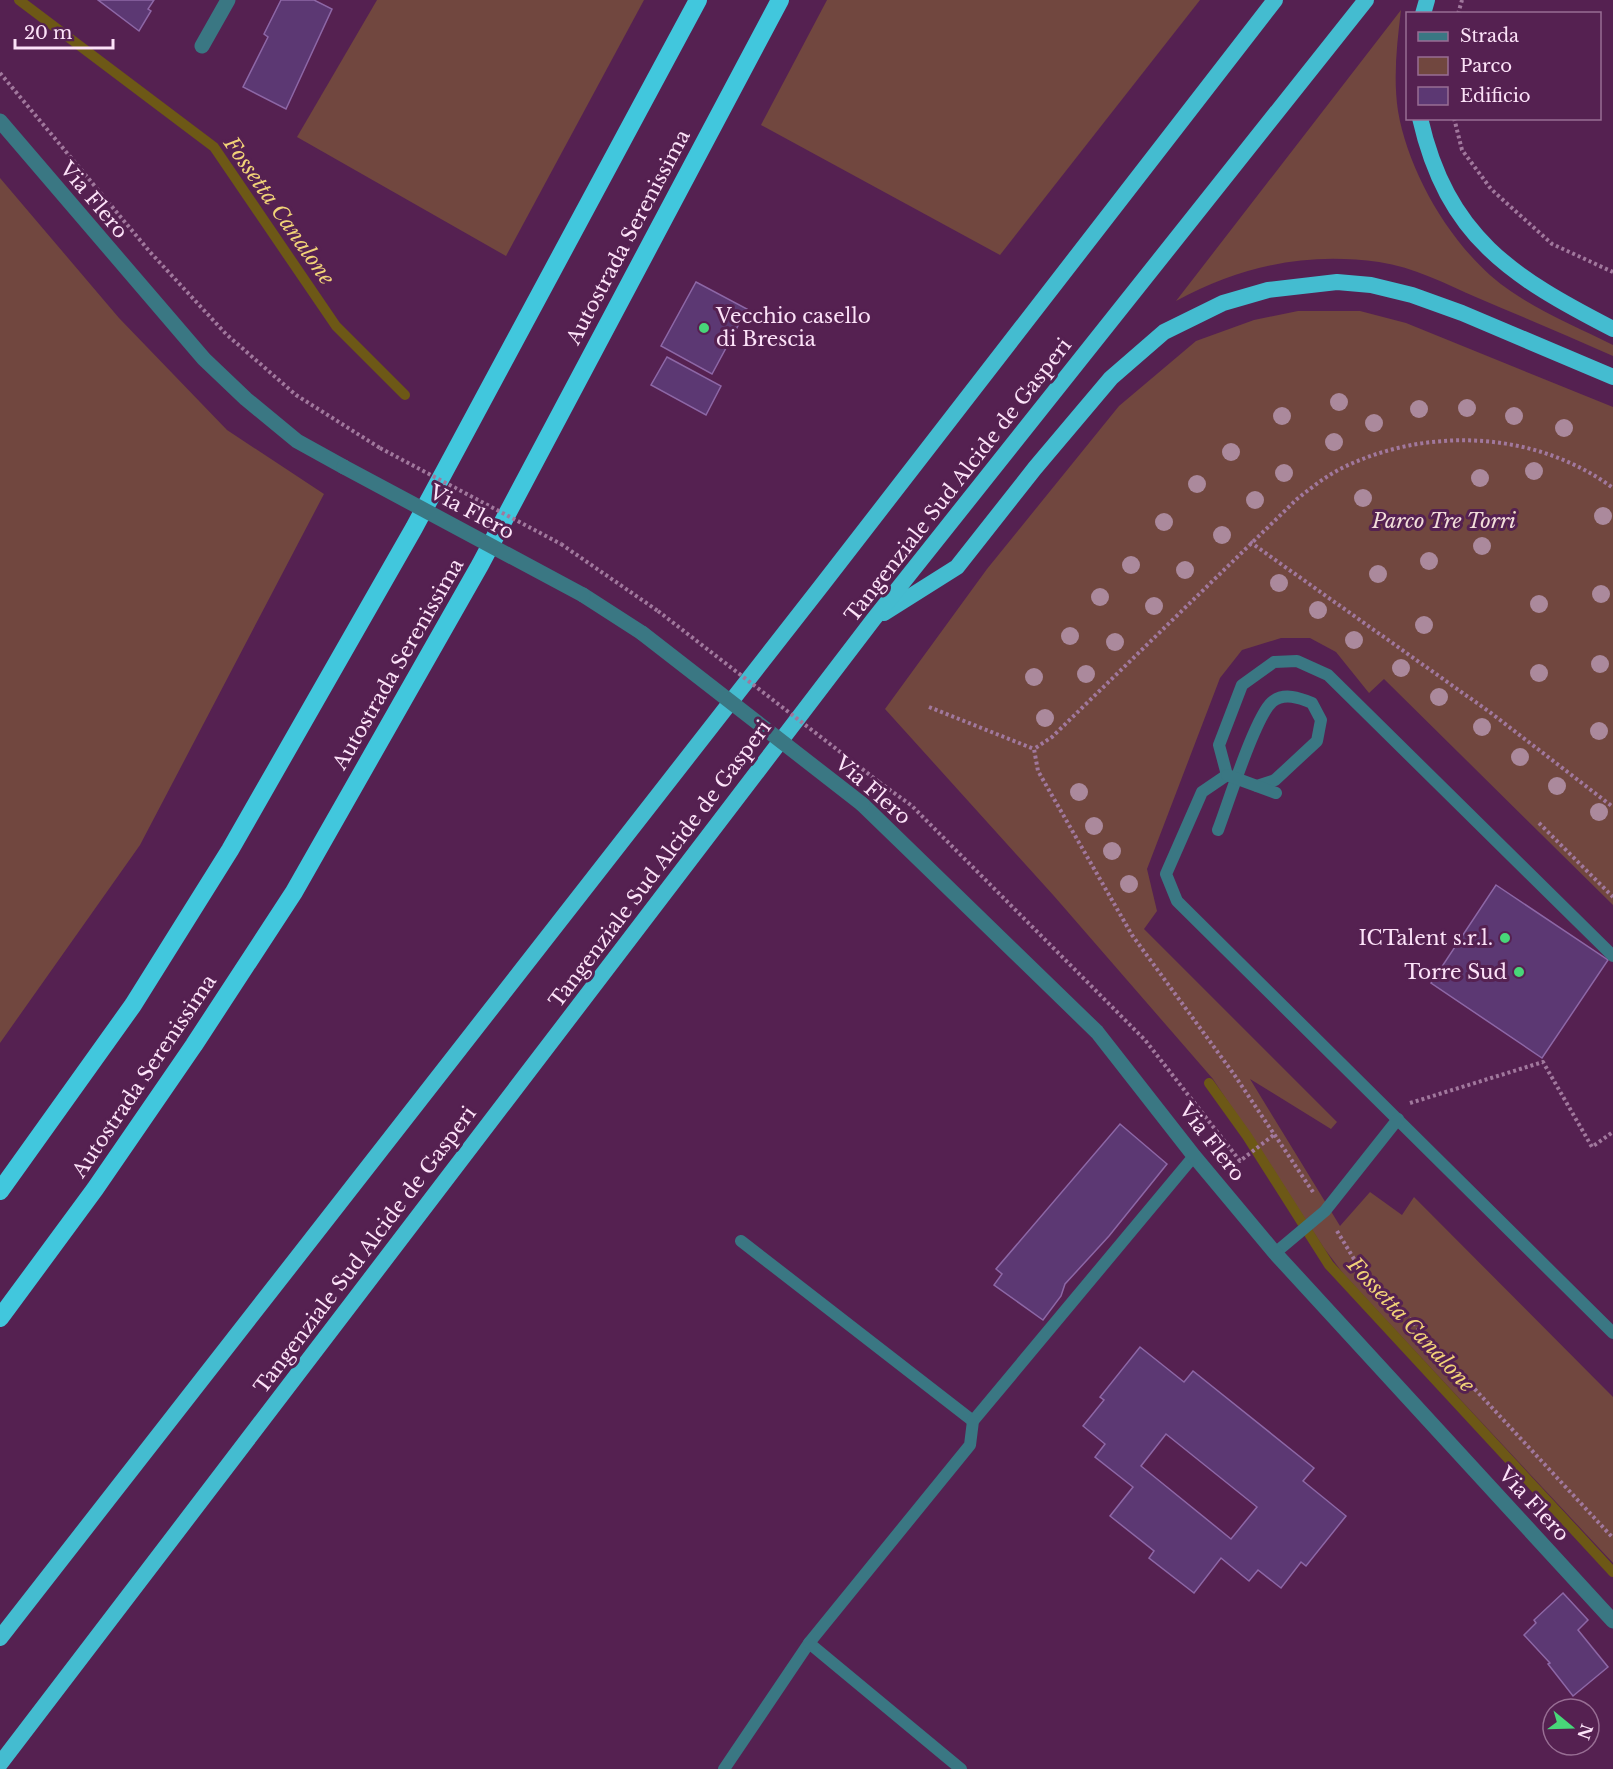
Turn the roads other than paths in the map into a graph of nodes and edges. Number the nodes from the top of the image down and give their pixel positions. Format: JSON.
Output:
{"nodes":[{"id":1,"x":228,"y":0,"type":"edge"},
{"id":2,"x":698,"y":0,"type":"edge"},
{"id":3,"x":780,"y":0,"type":"edge"},
{"id":4,"x":1275,"y":0,"type":"edge"},
{"id":5,"x":1366,"y":0,"type":"edge"},
{"id":6,"x":202,"y":46,"type":"dead end"},
{"id":7,"x":1421,"y":120,"type":"edge"},
{"id":8,"x":0,"y":121,"type":"edge"},
{"id":9,"x":1613,"y":328,"type":"edge"},
{"id":10,"x":1613,"y":377,"type":"edge"},
{"id":11,"x":873,"y":620,"type":"junction"},
{"id":12,"x":1227,"y":775,"type":"junction"},
{"id":13,"x":1257,"y":786,"type":"junction"},
{"id":14,"x":1276,"y":793,"type":"dead end"},
{"id":15,"x":1218,"y":830,"type":"dead end"},
{"id":16,"x":1613,"y":956,"type":"edge"},
{"id":17,"x":1398,"y":1119,"type":"junction"},
{"id":18,"x":1194,"y":1156,"type":"junction"},
{"id":19,"x":0,"y":1191,"type":"edge"},
{"id":20,"x":741,"y":1241,"type":"dead end"},
{"id":21,"x":1275,"y":1252,"type":"junction"},
{"id":22,"x":0,"y":1318,"type":"edge"},
{"id":23,"x":1613,"y":1333,"type":"edge"},
{"id":24,"x":973,"y":1420,"type":"junction"},
{"id":25,"x":1613,"y":1621,"type":"edge"},
{"id":26,"x":0,"y":1638,"type":"edge"},
{"id":27,"x":809,"y":1643,"type":"junction"},
{"id":28,"x":0,"y":1764,"type":"edge"},
{"id":29,"x":724,"y":1769,"type":"edge"},
{"id":30,"x":961,"y":1769,"type":"edge"}],
"edges":[{"from":1,"to":6,"type":"street"},
{"from":2,"to":19,"type":"highway"},
{"from":3,"to":22,"type":"highway","name":"Autostrada Serenissima"},
{"from":4,"to":26,"type":"highway","name":"Tangenziale Sud Alcide de Gasperi"},
{"from":5,"to":11,"type":"highway","name":"Tangenziale Sud Alcide de Gasperi"},
{"from":7,"to":9,"type":"highway"},
{"from":8,"to":18,"type":"street","name":"Via Flero","bridge":true},
{"from":10,"to":11,"type":"highway"},
{"from":11,"to":28,"type":"highway","name":"Tangenziale Sud Alcide de Gasperi"},
{"from":12,"to":13,"type":"lane","bridge":true},
{"from":12,"to":16,"type":"lane"},
{"from":12,"to":17,"type":"lane"},
{"from":13,"to":14,"type":"lane","bridge":true},
{"from":13,"to":15,"type":"lane"},
{"from":17,"to":21,"type":"lane"},
{"from":17,"to":23,"type":"lane"},
{"from":18,"to":21,"type":"street","name":"Via Flero"},
{"from":18,"to":24,"type":"lane"},
{"from":20,"to":24,"type":"lane"},
{"from":21,"to":25,"type":"street","name":"Via Flero"},
{"from":24,"to":27,"type":"lane"},
{"from":27,"to":29,"type":"lane"},
{"from":27,"to":30,"type":"lane"}]}
